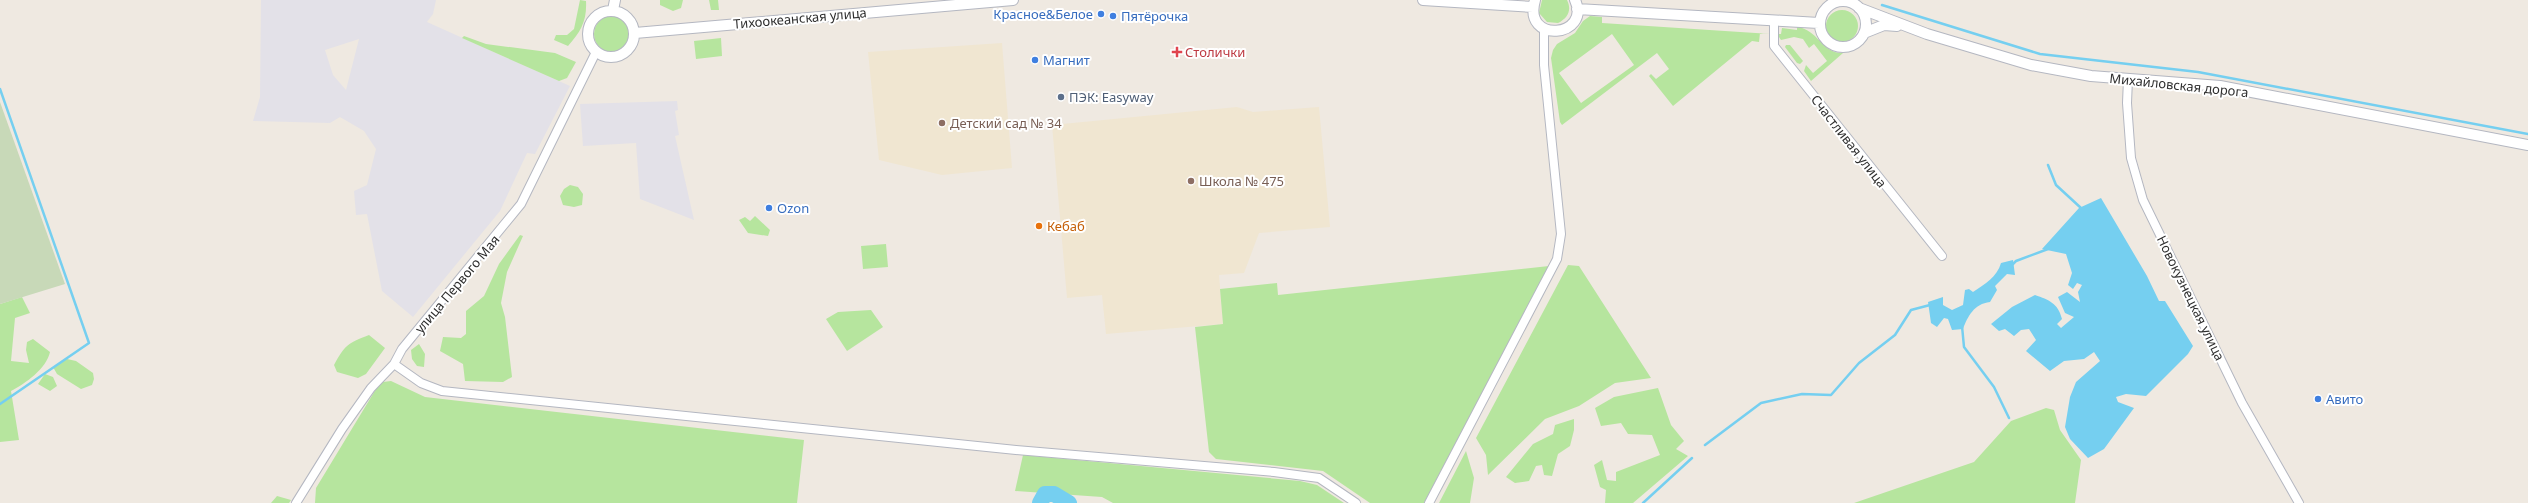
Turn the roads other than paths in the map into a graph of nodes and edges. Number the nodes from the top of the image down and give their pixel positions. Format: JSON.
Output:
{"nodes":[{"id":1,"x":1013,"y":0,"type":"edge"},
{"id":2,"x":1423,"y":0,"type":"edge"},
{"id":3,"x":1849,"y":1,"type":"edge"},
{"id":4,"x":1534,"y":4,"type":"edge"},
{"id":5,"x":1828,"y":4,"type":"edge"},
{"id":6,"x":614,"y":5,"type":"edge"},
{"id":7,"x":1576,"y":5,"type":"edge"},
{"id":8,"x":1859,"y":8,"type":"junction"},
{"id":9,"x":1774,"y":20,"type":"junction"},
{"id":10,"x":1819,"y":23,"type":"junction"},
{"id":11,"x":1903,"y":26,"type":"junction"},
{"id":12,"x":1544,"y":29,"type":"junction"},
{"id":13,"x":635,"y":33,"type":"junction"},
{"id":14,"x":1864,"y":33,"type":"junction"},
{"id":15,"x":596,"y":52,"type":"junction"},
{"id":16,"x":2128,"y":79,"type":"junction"},
{"id":17,"x":2528,"y":145,"type":"edge"},
{"id":18,"x":1942,"y":256,"type":"dead end"},
{"id":19,"x":394,"y":364,"type":"junction"},
{"id":20,"x":296,"y":503,"type":"edge"},
{"id":21,"x":1356,"y":503,"type":"edge"},
{"id":22,"x":1429,"y":503,"type":"edge"},
{"id":23,"x":2299,"y":503,"type":"edge"}],
"edges":[{"from":1,"to":13,"type":"street","name":"Тихоокеанская улица"},
{"from":2,"to":4,"type":"street"},
{"from":3,"to":5,"type":"street"},
{"from":3,"to":8,"type":"street"},
{"from":4,"to":12,"type":"street"},
{"from":5,"to":10,"type":"street"},
{"from":6,"to":13,"type":"street"},
{"from":6,"to":15,"type":"street"},
{"from":7,"to":9,"type":"street"},
{"from":7,"to":12,"type":"street"},
{"from":8,"to":11,"type":"street","name":"Михайловская дорога"},
{"from":8,"to":14,"type":"street"},
{"from":9,"to":10,"type":"street"},
{"from":9,"to":18,"type":"street","name":"Счастливая улица"},
{"from":10,"to":14,"type":"street"},
{"from":11,"to":14,"type":"street","name":"Михайловская дорога"},
{"from":11,"to":16,"type":"street","name":"Михайловская дорога"},
{"from":12,"to":22,"type":"street"},
{"from":13,"to":15,"type":"street"},
{"from":15,"to":19,"type":"street","name":"улица Первого Мая"},
{"from":16,"to":17,"type":"street","name":"Михайловская дорога"},
{"from":16,"to":23,"type":"street","name":"Новокузнецкая улица"},
{"from":19,"to":20,"type":"street","name":"улица Первого Мая"},
{"from":19,"to":21,"type":"street"}]}
